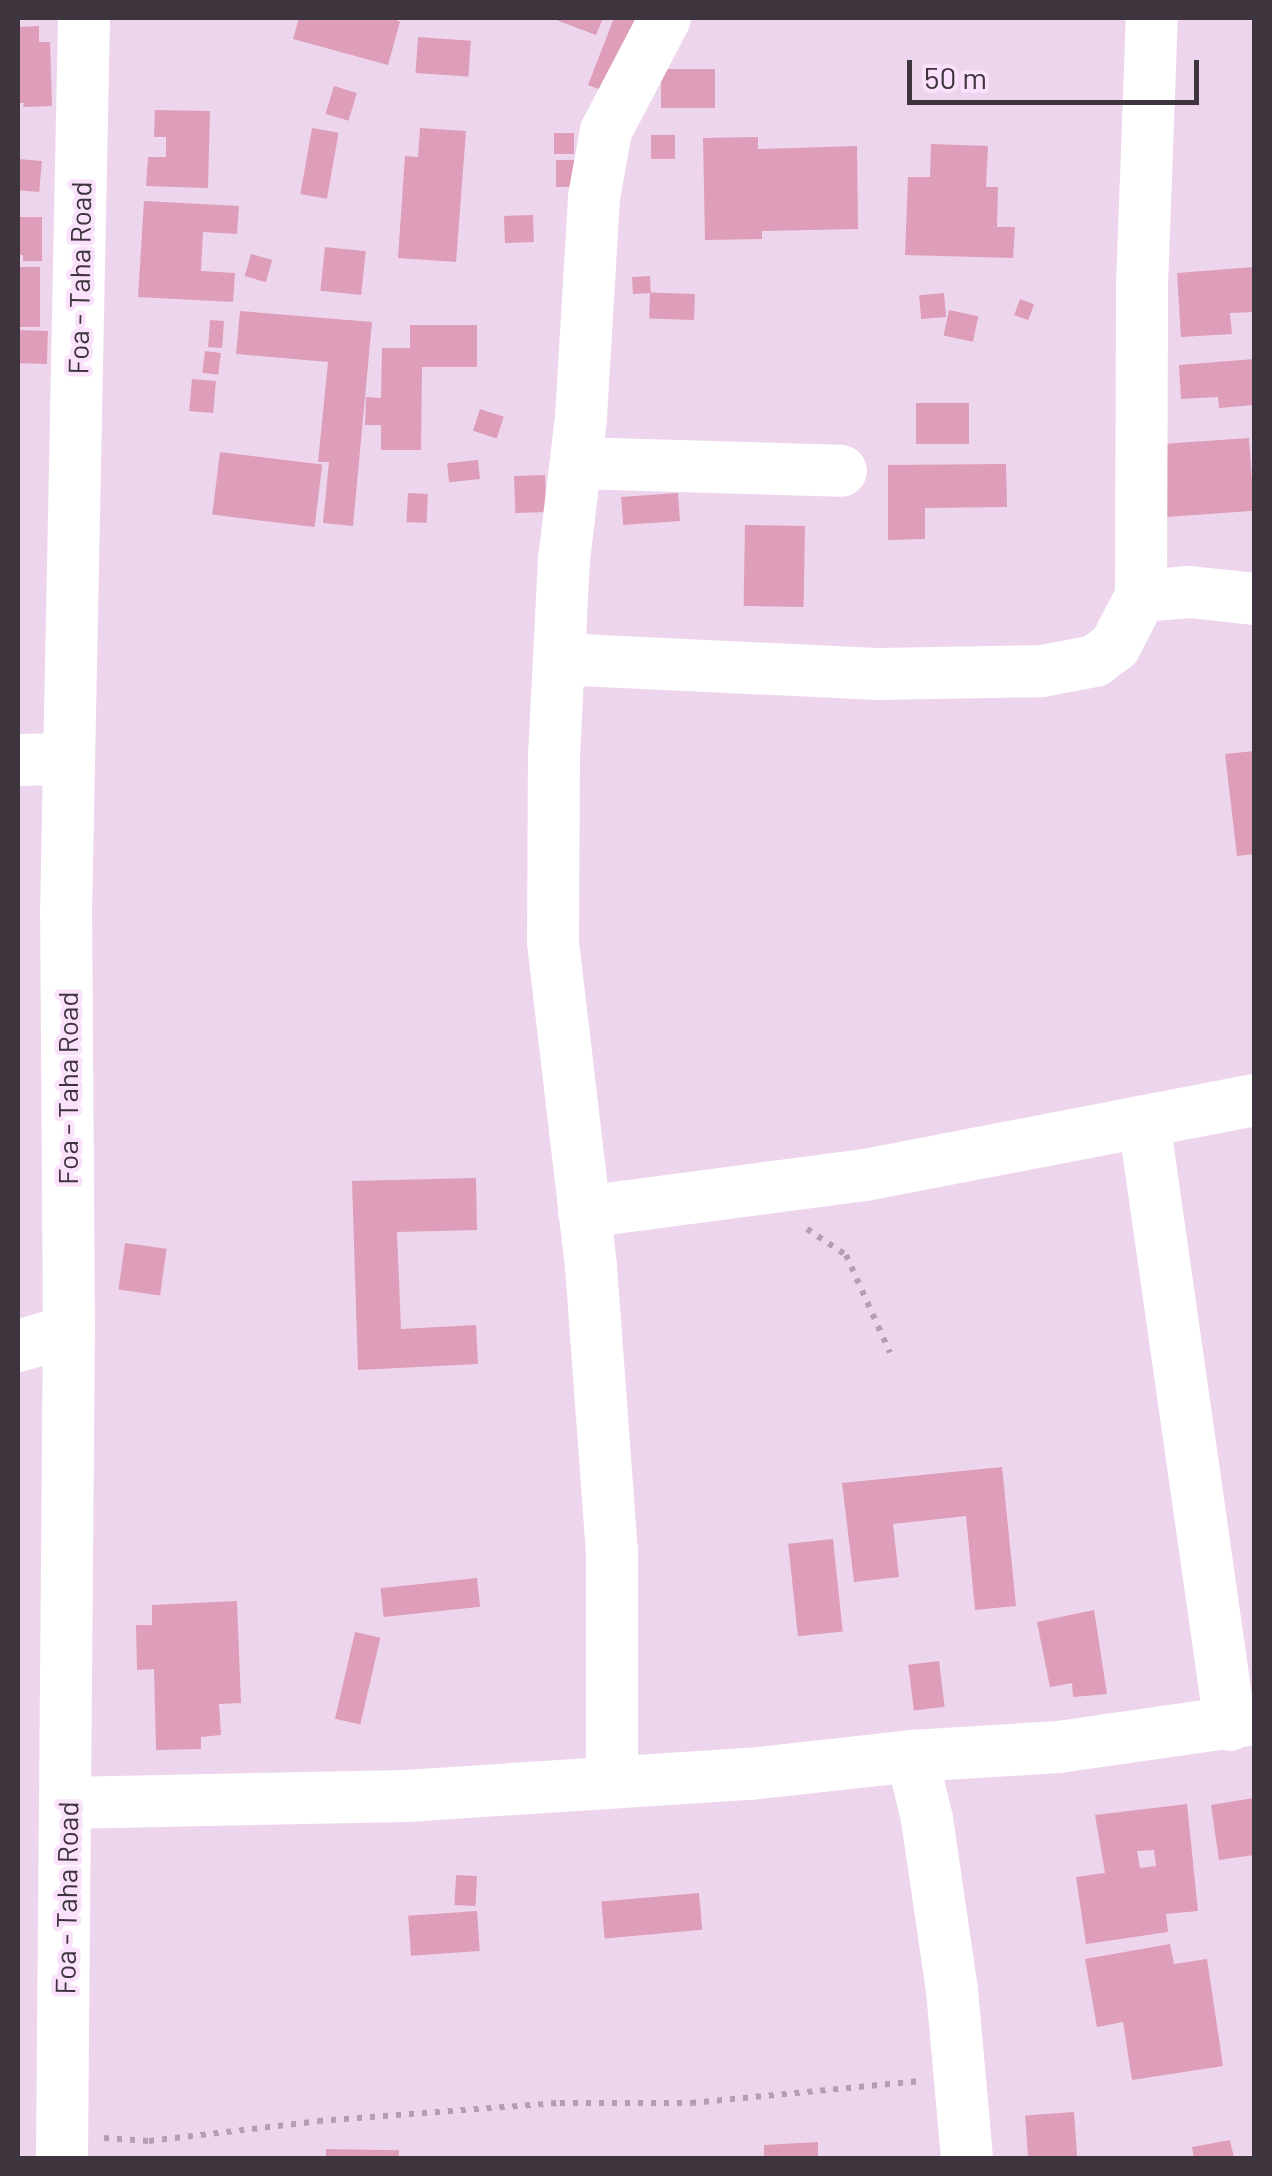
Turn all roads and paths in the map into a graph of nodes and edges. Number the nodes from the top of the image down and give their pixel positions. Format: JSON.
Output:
{"nodes":[{"id":1,"x":84,"y":18,"type":"edge"},
{"id":2,"x":665,"y":18,"type":"edge"},
{"id":3,"x":1152,"y":18,"type":"edge"},
{"id":4,"x":576,"y":463,"type":"junction"},
{"id":5,"x":841,"y":471,"type":"dead end"},
{"id":6,"x":1141,"y":596,"type":"junction"},
{"id":7,"x":1254,"y":599,"type":"edge"},
{"id":8,"x":560,"y":659,"type":"junction"},
{"id":9,"x":69,"y":759,"type":"junction"},
{"id":10,"x":18,"y":760,"type":"edge"},
{"id":11,"x":1254,"y":1100,"type":"edge"},
{"id":12,"x":1144,"y":1122,"type":"junction"},
{"id":13,"x":584,"y":1212,"type":"junction"},
{"id":14,"x":800,"y":1224,"type":"dead end"},
{"id":15,"x":70,"y":1331,"type":"junction"},
{"id":16,"x":18,"y":1346,"type":"edge"},
{"id":17,"x":890,"y":1353,"type":"dead end"},
{"id":18,"x":1242,"y":1722,"type":"edge"},
{"id":19,"x":912,"y":1756,"type":"junction"},
{"id":20,"x":612,"y":1781,"type":"junction"},
{"id":21,"x":68,"y":1803,"type":"junction"},
{"id":22,"x":962,"y":2076,"type":"junction"},
{"id":23,"x":62,"y":2146,"type":"edge"},
{"id":24,"x":967,"y":2158,"type":"edge"}],
"edges":[{"from":1,"to":9,"type":"street","name":"Foa - Taha Road"},
{"from":2,"to":4,"type":"street"},
{"from":3,"to":6,"type":"street"},
{"from":4,"to":5,"type":"street"},
{"from":4,"to":8,"type":"street"},
{"from":6,"to":7,"type":"street"},
{"from":6,"to":8,"type":"street"},
{"from":8,"to":13,"type":"street"},
{"from":9,"to":10,"type":"street"},
{"from":9,"to":15,"type":"street","name":"Foa - Taha Road"},
{"from":11,"to":12,"type":"street"},
{"from":12,"to":13,"type":"street"},
{"from":12,"to":18,"type":"street"},
{"from":13,"to":20,"type":"street"},
{"from":14,"to":17,"type":"path"},
{"from":15,"to":16,"type":"street"},
{"from":15,"to":21,"type":"street","name":"Foa - Taha Road"},
{"from":18,"to":19,"type":"street"},
{"from":19,"to":20,"type":"street"},
{"from":19,"to":22,"type":"street"},
{"from":20,"to":21,"type":"street"},
{"from":21,"to":23,"type":"street","name":"Foa - Taha Road"},
{"from":22,"to":23,"type":"path"},
{"from":22,"to":24,"type":"street"}]}
